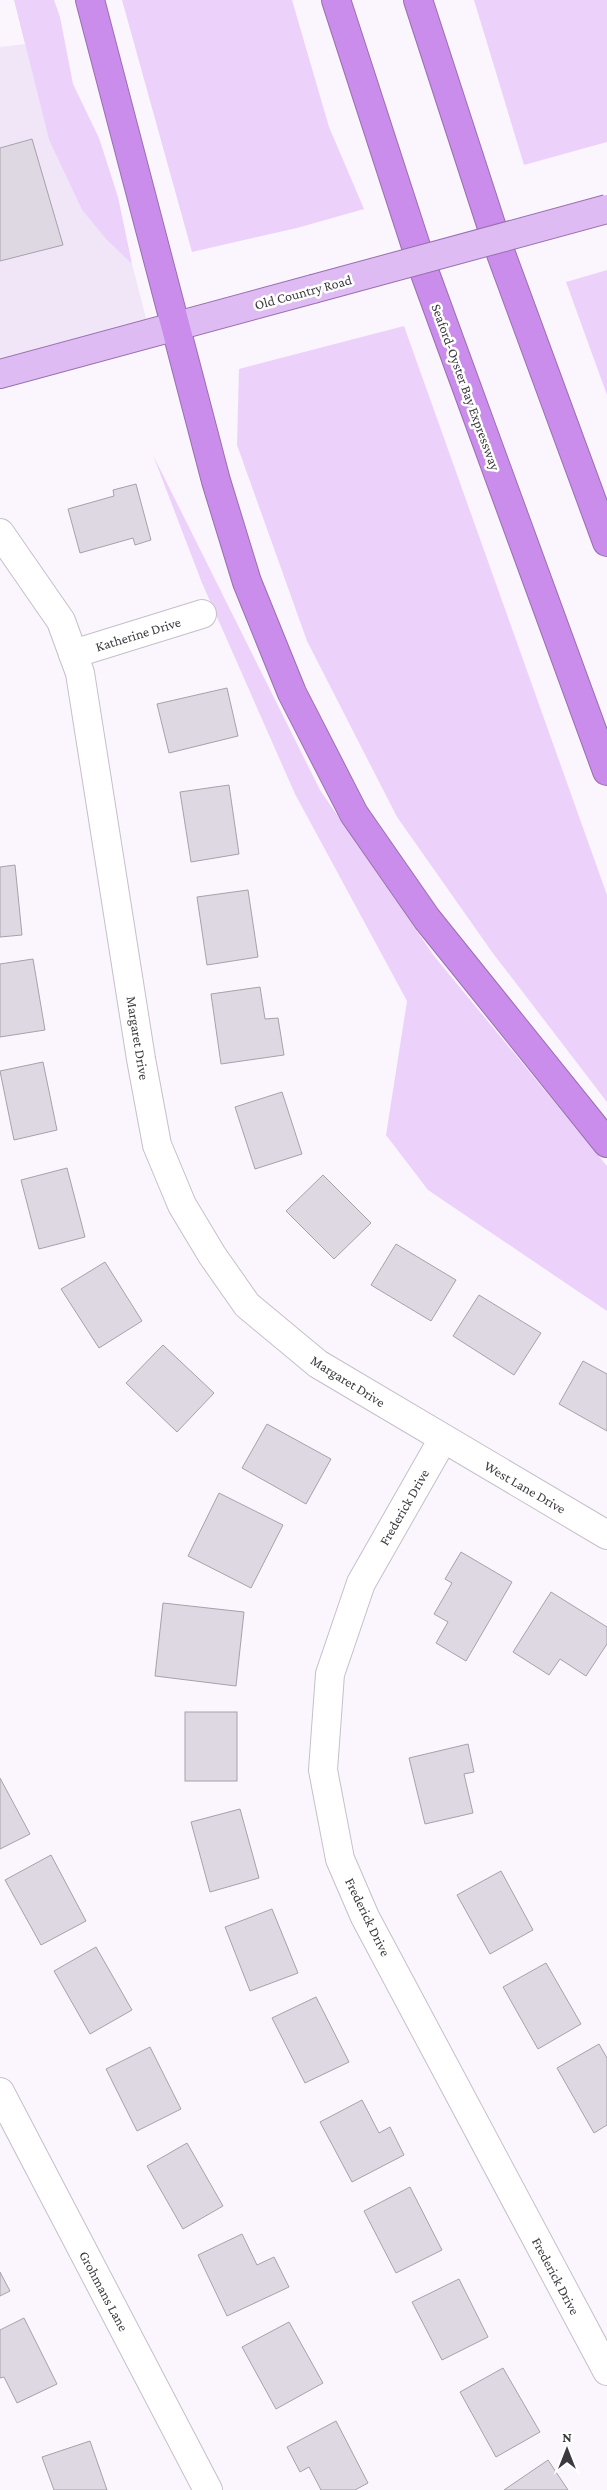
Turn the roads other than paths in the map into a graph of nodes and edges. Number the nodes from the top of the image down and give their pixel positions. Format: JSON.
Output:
{"nodes":[{"id":1,"x":90,"y":0,"type":"edge"},
{"id":2,"x":336,"y":0,"type":"edge"},
{"id":3,"x":418,"y":0,"type":"edge"},
{"id":4,"x":607,"y":209,"type":"edge"},
{"id":5,"x":176,"y":326,"type":"junction"},
{"id":6,"x":0,"y":374,"type":"edge"},
{"id":7,"x":0,"y":532,"type":"edge"},
{"id":8,"x":607,"y":542,"type":"edge"},
{"id":9,"x":202,"y":614,"type":"dead end"},
{"id":10,"x":73,"y":654,"type":"junction"},
{"id":11,"x":607,"y":771,"type":"edge"},
{"id":12,"x":607,"y":1143,"type":"edge"},
{"id":13,"x":443,"y":1439,"type":"junction"},
{"id":14,"x":607,"y":1535,"type":"edge"},
{"id":15,"x":0,"y":2092,"type":"edge"},
{"id":16,"x":607,"y":2371,"type":"edge"},
{"id":17,"x":208,"y":2490,"type":"edge"}],
"edges":[{"from":1,"to":5,"type":"highway"},
{"from":2,"to":11,"type":"highway","name":"Seaford-Oyster Bay Expressway"},
{"from":3,"to":8,"type":"highway"},
{"from":4,"to":5,"type":"main road","name":"Old Country Road","bridge":true},
{"from":5,"to":6,"type":"main road","name":"Old Country Road"},
{"from":5,"to":12,"type":"highway"},
{"from":7,"to":10,"type":"street","name":"Margaret Drive"},
{"from":9,"to":10,"type":"street","name":"Katherine Drive"},
{"from":10,"to":13,"type":"street","name":"Margaret Drive"},
{"from":13,"to":14,"type":"street","name":"West Lane Drive"},
{"from":13,"to":16,"type":"street","name":"Frederick Drive"},
{"from":15,"to":17,"type":"street","name":"Grohmans Lane"}]}
